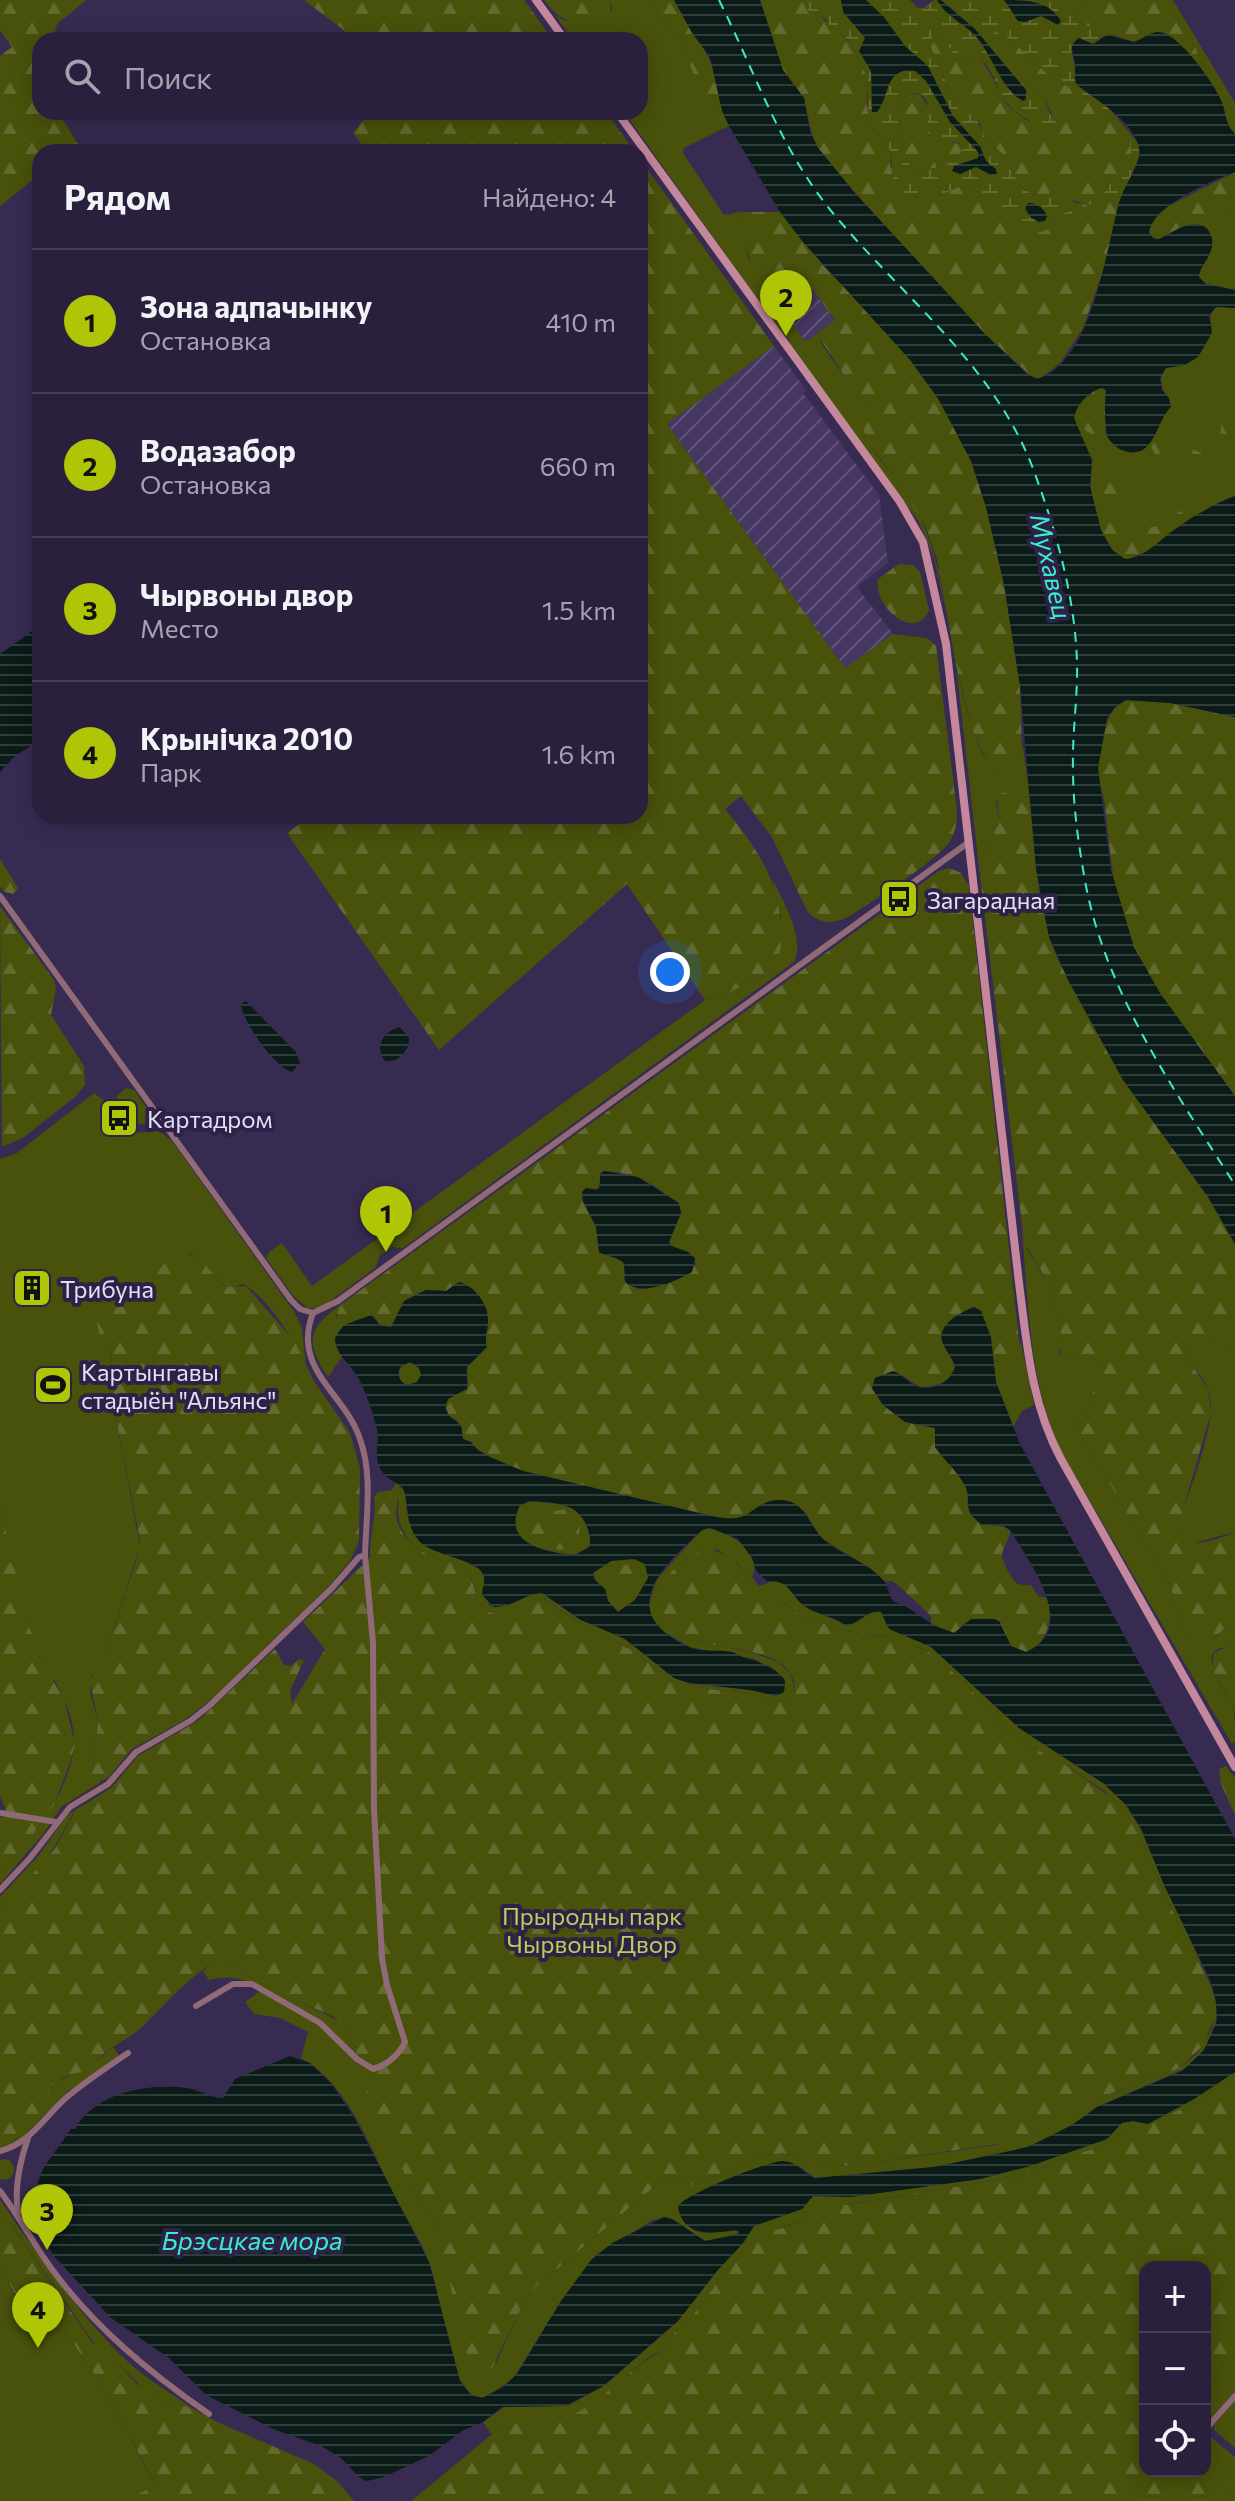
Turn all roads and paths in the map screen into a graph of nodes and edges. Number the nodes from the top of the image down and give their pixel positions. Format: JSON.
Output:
{"nodes":[{"id":1,"x":536,"y":0,"type":"edge"},
{"id":2,"x":559,"y":32,"type":"edge"},
{"id":3,"x":623,"y":120,"type":"edge"},
{"id":4,"x":640,"y":144,"type":"edge"},
{"id":5,"x":648,"y":155,"type":"edge"},
{"id":6,"x":969,"y":842,"type":"junction"},
{"id":7,"x":0,"y":896,"type":"edge"},
{"id":8,"x":313,"y":1313,"type":"junction"},
{"id":9,"x":365,"y":1555,"type":"junction"},
{"id":10,"x":1235,"y":1767,"type":"edge"},
{"id":11,"x":1,"y":1813,"type":"edge"},
{"id":12,"x":56,"y":1822,"type":"junction"},
{"id":13,"x":0,"y":1890,"type":"edge"},
{"id":14,"x":196,"y":2006,"type":"dead end"},
{"id":15,"x":128,"y":2053,"type":"dead end"},
{"id":16,"x":28,"y":2138,"type":"junction"},
{"id":17,"x":0,"y":2151,"type":"edge"},
{"id":18,"x":0,"y":2191,"type":"edge"},
{"id":19,"x":21,"y":2220,"type":"junction"},
{"id":20,"x":1235,"y":2396,"type":"edge"},
{"id":21,"x":209,"y":2414,"type":"dead end"},
{"id":22,"x":1211,"y":2423,"type":"edge"}],
"edges":[{"from":1,"to":2,"type":"street"},
{"from":3,"to":4,"type":"street"},
{"from":5,"to":6,"type":"street"},
{"from":6,"to":8,"type":"street"},
{"from":6,"to":10,"type":"street"},
{"from":7,"to":8,"type":"street"},
{"from":8,"to":9,"type":"street"},
{"from":9,"to":12,"type":"street"},
{"from":9,"to":14,"type":"street"},
{"from":11,"to":12,"type":"street"},
{"from":12,"to":13,"type":"street"},
{"from":15,"to":16,"type":"street"},
{"from":16,"to":17,"type":"street"},
{"from":16,"to":19,"type":"street"},
{"from":18,"to":19,"type":"street"},
{"from":19,"to":21,"type":"street"},
{"from":20,"to":22,"type":"street"}]}
